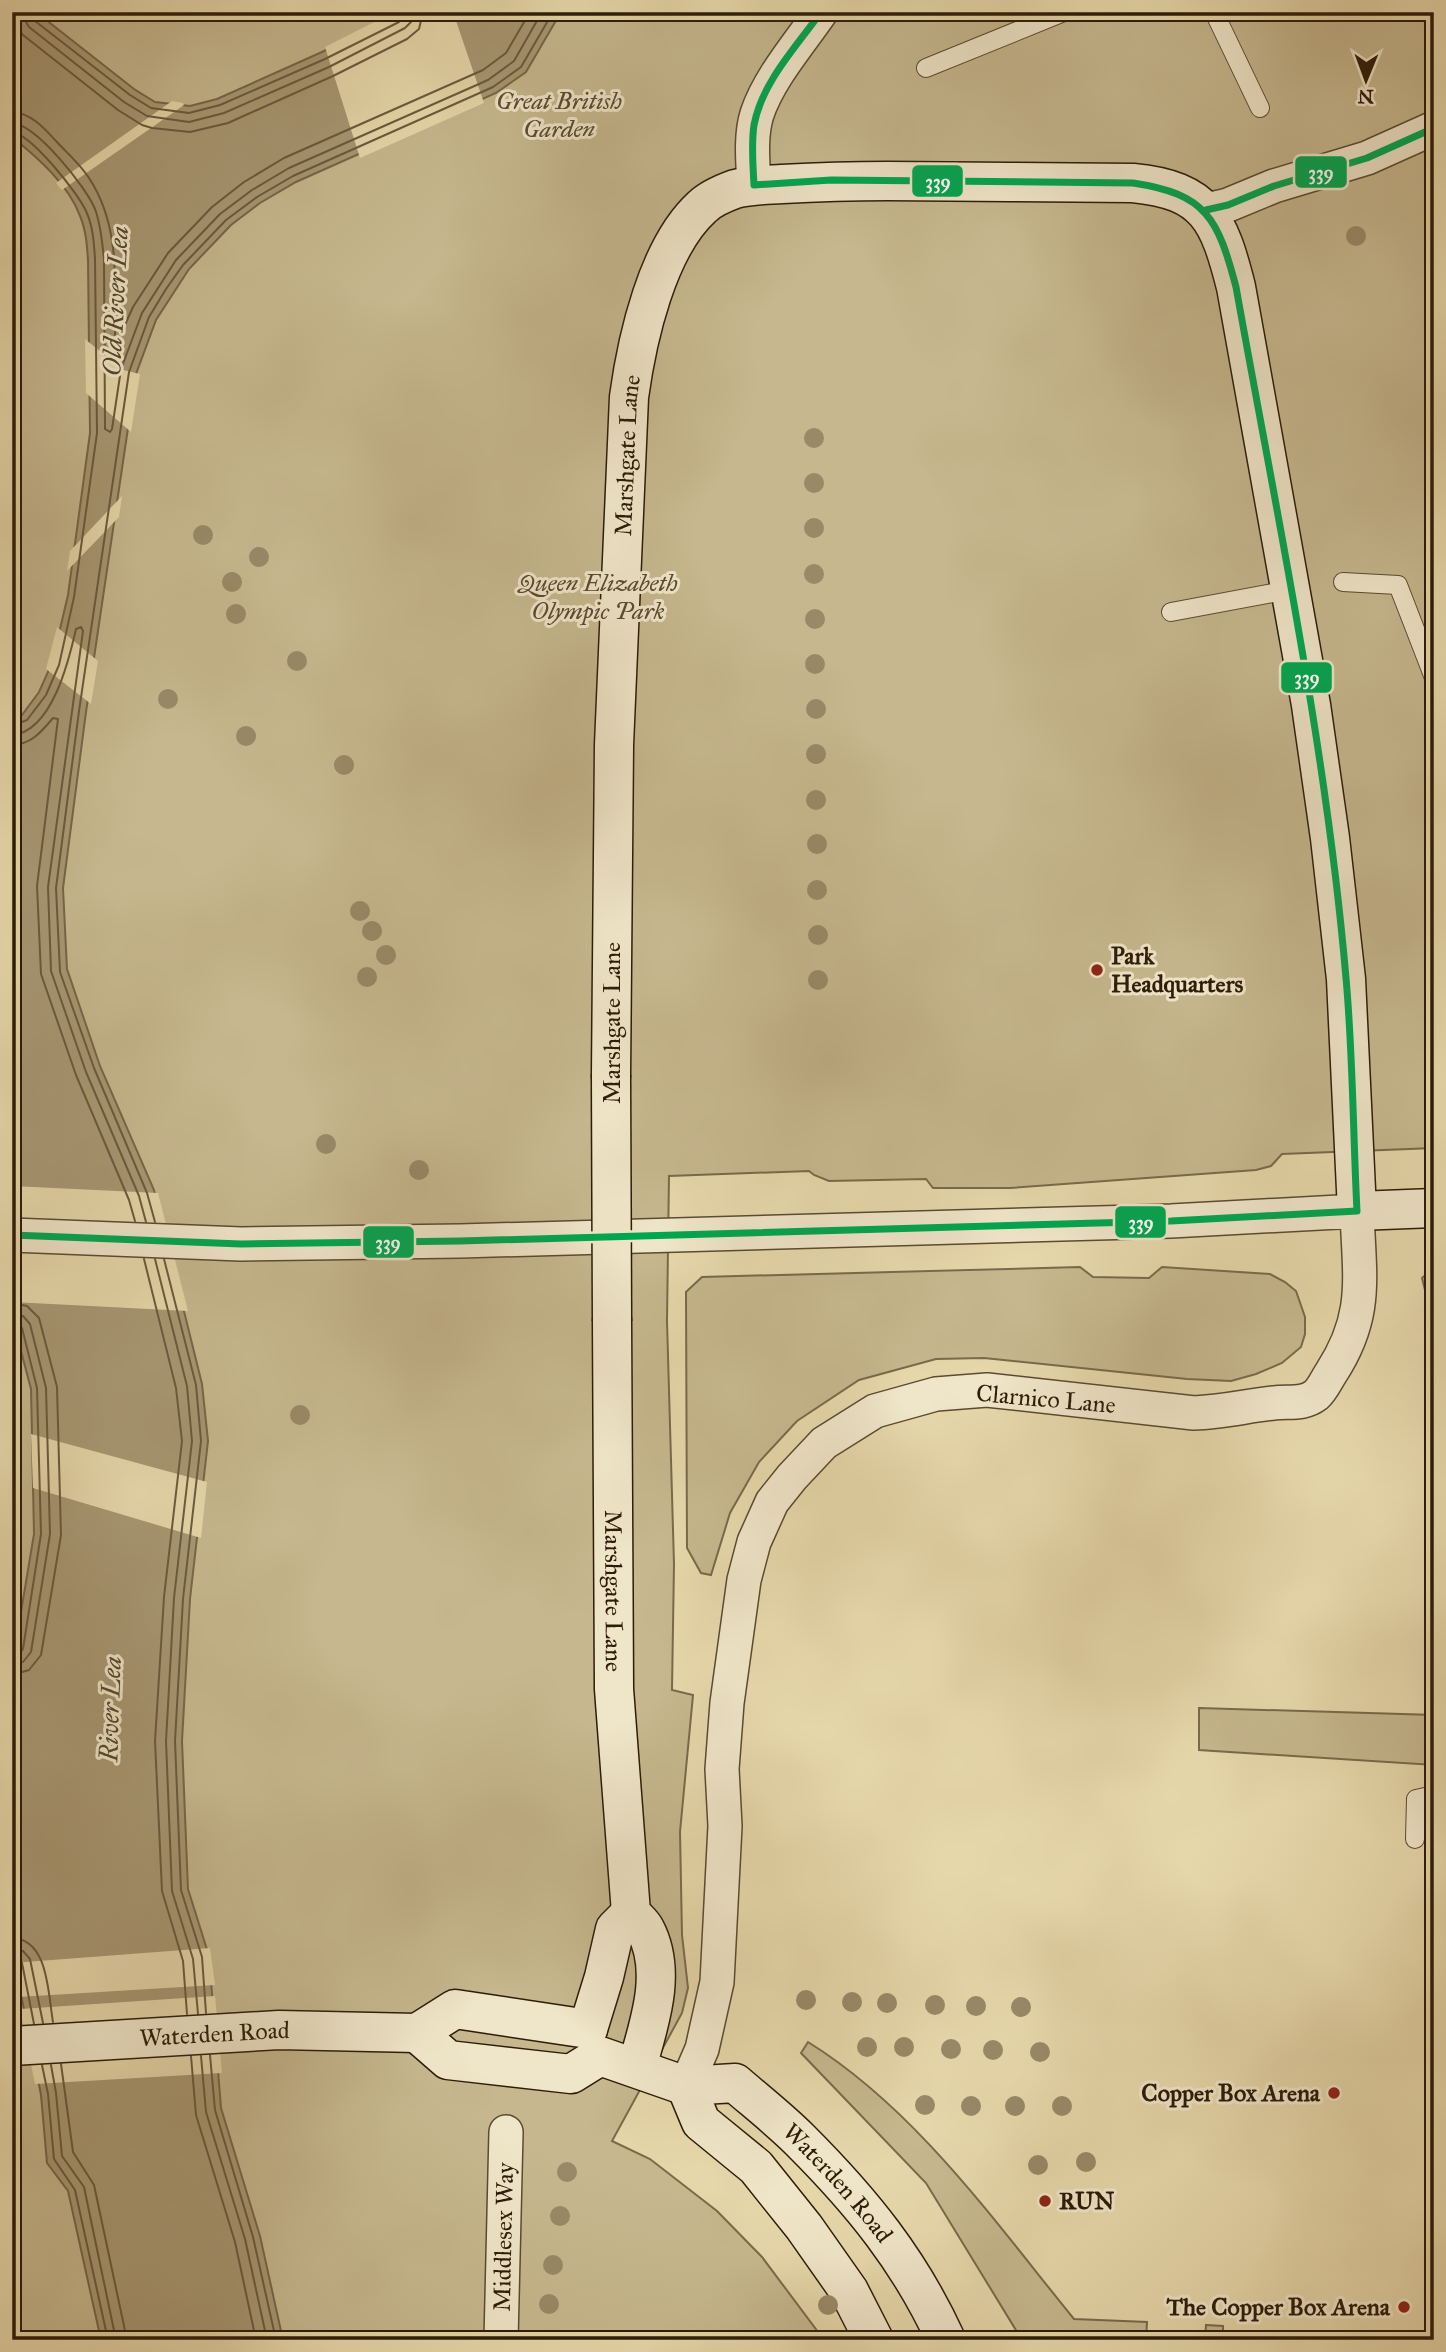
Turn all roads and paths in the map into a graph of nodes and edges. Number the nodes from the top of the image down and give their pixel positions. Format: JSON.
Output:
{"nodes":[{"id":1,"x":821,"y":12,"type":"edge"},
{"id":2,"x":1063,"y":12,"type":"edge"},
{"id":3,"x":1214,"y":12,"type":"edge"},
{"id":4,"x":926,"y":68,"type":"dead end"},
{"id":5,"x":1260,"y":108,"type":"dead end"},
{"id":6,"x":1434,"y":128,"type":"edge"},
{"id":7,"x":754,"y":185,"type":"junction"},
{"id":8,"x":1206,"y":210,"type":"junction"},
{"id":9,"x":1343,"y":582,"type":"dead end"},
{"id":10,"x":1289,"y":590,"type":"junction"},
{"id":11,"x":1171,"y":612,"type":"dead end"},
{"id":12,"x":1434,"y":678,"type":"edge"},
{"id":13,"x":1434,"y":1208,"type":"edge"},
{"id":14,"x":1357,"y":1212,"type":"junction"},
{"id":15,"x":12,"y":1235,"type":"edge"},
{"id":16,"x":1434,"y":1795,"type":"edge"},
{"id":17,"x":1415,"y":1839,"type":"dead end"},
{"id":18,"x":631,"y":1913,"type":"junction"},
{"id":19,"x":417,"y":2033,"type":"junction"},
{"id":20,"x":594,"y":2042,"type":"junction"},
{"id":21,"x":12,"y":2046,"type":"edge"},
{"id":22,"x":637,"y":2067,"type":"junction"},
{"id":23,"x":686,"y":2086,"type":"junction"},
{"id":24,"x":506,"y":2132,"type":"dead end"},
{"id":25,"x":501,"y":2340,"type":"edge"},
{"id":26,"x":874,"y":2340,"type":"edge"},
{"id":27,"x":946,"y":2340,"type":"edge"}],
"edges":[{"from":1,"to":7,"type":"street"},
{"from":2,"to":4,"type":"lane"},
{"from":3,"to":5,"type":"lane"},
{"from":6,"to":8,"type":"street"},
{"from":7,"to":8,"type":"street","name":"Marshgate Lane"},
{"from":7,"to":18,"type":"street","name":"Marshgate Lane","bridge":true},
{"from":8,"to":10,"type":"street"},
{"from":9,"to":12,"type":"lane"},
{"from":10,"to":11,"type":"lane"},
{"from":10,"to":14,"type":"street"},
{"from":13,"to":14,"type":"street"},
{"from":14,"to":15,"type":"street"},
{"from":14,"to":23,"type":"street","name":"Clarnico Lane"},
{"from":16,"to":17,"type":"lane"},
{"from":18,"to":20,"type":"street"},
{"from":18,"to":22,"type":"street","name":"Marshgate Lane"},
{"from":19,"to":20,"type":"street","name":"Waterden Road"},
{"from":19,"to":20,"type":"street"},
{"from":19,"to":21,"type":"street","name":"Waterden Road"},
{"from":20,"to":22,"type":"street","name":"Waterden Road"},
{"from":22,"to":23,"type":"street","name":"Waterden Road"},
{"from":23,"to":26,"type":"street","name":"Waterden Road"},
{"from":23,"to":27,"type":"street","name":"Waterden Road"},
{"from":24,"to":25,"type":"street","name":"Middlesex Way"}]}
